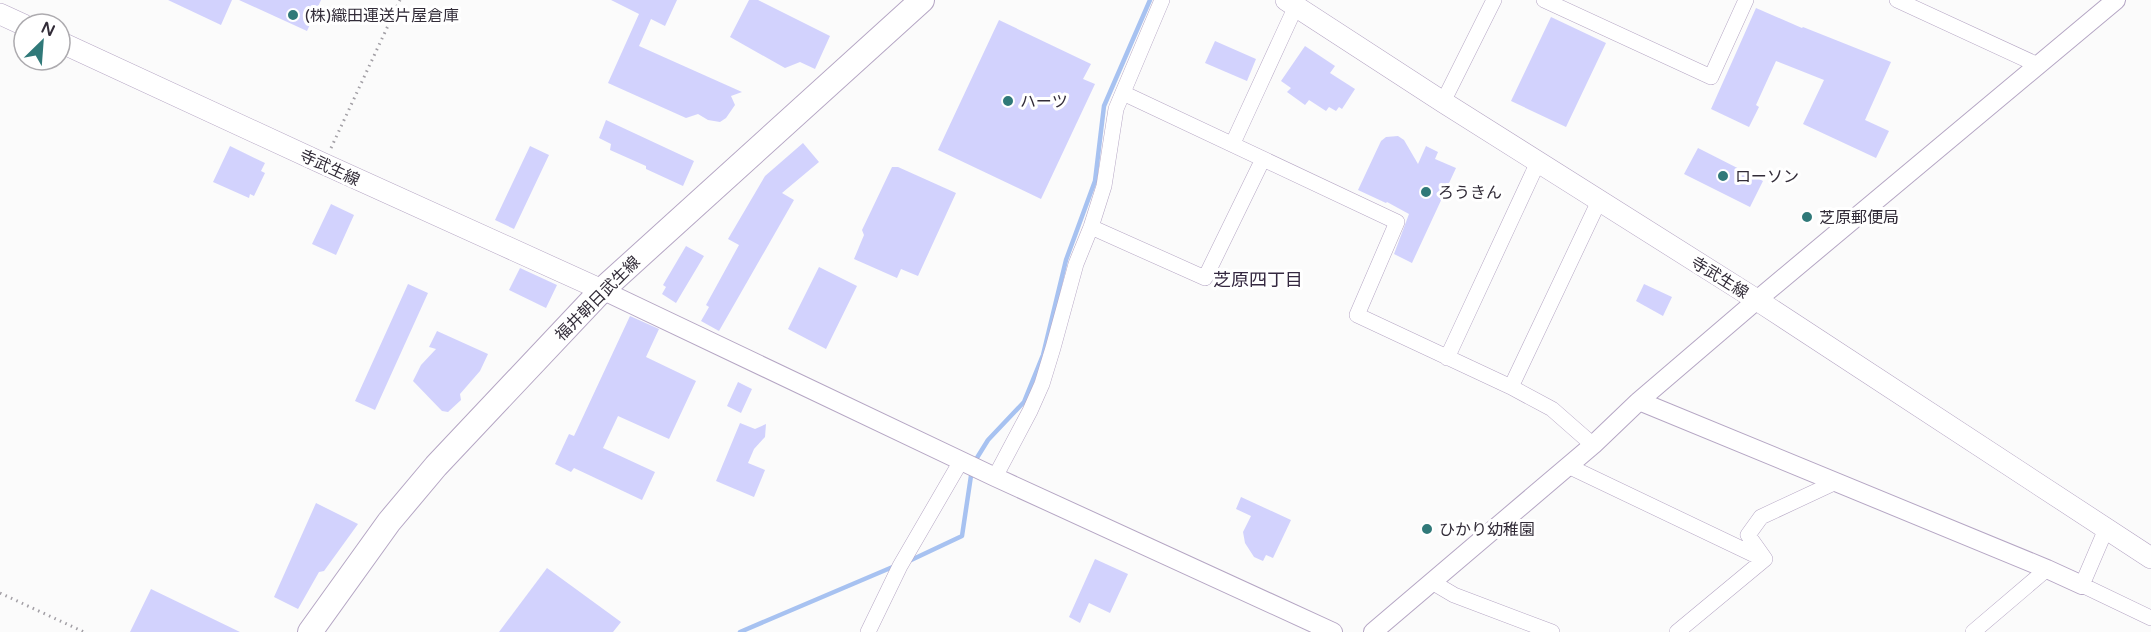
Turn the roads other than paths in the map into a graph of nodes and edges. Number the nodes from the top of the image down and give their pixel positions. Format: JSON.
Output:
{"nodes":[{"id":1,"x":922,"y":0,"type":"edge"},
{"id":2,"x":1162,"y":0,"type":"edge"},
{"id":3,"x":1494,"y":0,"type":"edge"},
{"id":4,"x":1544,"y":0,"type":"edge"},
{"id":5,"x":1746,"y":0,"type":"edge"},
{"id":6,"x":1898,"y":0,"type":"edge"},
{"id":7,"x":2116,"y":0,"type":"edge"},
{"id":8,"x":1291,"y":3,"type":"edge"},
{"id":9,"x":72,"y":48,"type":"edge"},
{"id":10,"x":2038,"y":65,"type":"junction"},
{"id":11,"x":1123,"y":93,"type":"junction"},
{"id":12,"x":1443,"y":102,"type":"junction"},
{"id":13,"x":1233,"y":143,"type":"junction"},
{"id":14,"x":1263,"y":159,"type":"junction"},
{"id":15,"x":1538,"y":162,"type":"junction"},
{"id":16,"x":1599,"y":201,"type":"junction"},
{"id":17,"x":1091,"y":227,"type":"junction"},
{"id":18,"x":602,"y":290,"type":"junction"},
{"id":19,"x":1757,"y":300,"type":"junction"},
{"id":20,"x":1447,"y":358,"type":"junction"},
{"id":21,"x":1511,"y":387,"type":"junction"},
{"id":22,"x":1639,"y":401,"type":"junction"},
{"id":23,"x":1593,"y":445,"type":"junction"},
{"id":24,"x":961,"y":461,"type":"junction"},
{"id":25,"x":1568,"y":466,"type":"junction"},
{"id":26,"x":994,"y":477,"type":"junction"},
{"id":27,"x":1836,"y":482,"type":"junction"},
{"id":28,"x":2106,"y":529,"type":"junction"},
{"id":29,"x":2151,"y":558,"type":"edge"},
{"id":30,"x":1765,"y":559,"type":"junction"},
{"id":31,"x":2048,"y":569,"type":"junction"},
{"id":32,"x":1432,"y":582,"type":"junction"},
{"id":33,"x":2082,"y":585,"type":"junction"},
{"id":34,"x":2151,"y":618,"type":"edge"},
{"id":35,"x":310,"y":632,"type":"edge"},
{"id":36,"x":868,"y":632,"type":"edge"},
{"id":37,"x":1334,"y":632,"type":"edge"},
{"id":38,"x":1373,"y":632,"type":"edge"},
{"id":39,"x":1552,"y":632,"type":"edge"},
{"id":40,"x":1677,"y":632,"type":"edge"},
{"id":41,"x":1973,"y":632,"type":"edge"}],
"edges":[{"from":1,"to":18,"type":"main road","name":"福井朝日武生線"},
{"from":2,"to":11,"type":"street"},
{"from":3,"to":12,"type":"street"},
{"from":4,"to":5,"type":"street"},
{"from":6,"to":10,"type":"street"},
{"from":7,"to":10,"type":"street"},
{"from":8,"to":12,"type":"main road","name":"寺武生線"},
{"from":8,"to":13,"type":"street"},
{"from":9,"to":18,"type":"main road","name":"寺武生線"},
{"from":10,"to":19,"type":"street"},
{"from":11,"to":13,"type":"street"},
{"from":11,"to":17,"type":"street"},
{"from":12,"to":15,"type":"main road","name":"寺武生線"},
{"from":13,"to":14,"type":"street"},
{"from":14,"to":17,"type":"street"},
{"from":14,"to":20,"type":"street"},
{"from":15,"to":16,"type":"main road","name":"寺武生線"},
{"from":15,"to":20,"type":"street"},
{"from":16,"to":19,"type":"main road","name":"寺武生線"},
{"from":16,"to":21,"type":"street"},
{"from":17,"to":26,"type":"street"},
{"from":18,"to":24,"type":"street"},
{"from":18,"to":35,"type":"main road","name":"福井朝日武生線"},
{"from":19,"to":22,"type":"street"},
{"from":19,"to":28,"type":"main road","name":"寺武生線"},
{"from":20,"to":21,"type":"street"},
{"from":21,"to":23,"type":"street"},
{"from":22,"to":23,"type":"street"},
{"from":22,"to":27,"type":"street"},
{"from":23,"to":25,"type":"street"},
{"from":24,"to":26,"type":"street"},
{"from":24,"to":36,"type":"street"},
{"from":25,"to":30,"type":"street"},
{"from":25,"to":32,"type":"street"},
{"from":26,"to":37,"type":"street"},
{"from":27,"to":30,"type":"street"},
{"from":27,"to":31,"type":"street"},
{"from":28,"to":29,"type":"main road","name":"寺武生線"},
{"from":28,"to":33,"type":"street"},
{"from":30,"to":40,"type":"street"},
{"from":31,"to":33,"type":"street"},
{"from":31,"to":41,"type":"street"},
{"from":32,"to":38,"type":"street"},
{"from":32,"to":39,"type":"street"},
{"from":33,"to":34,"type":"street"}]}
